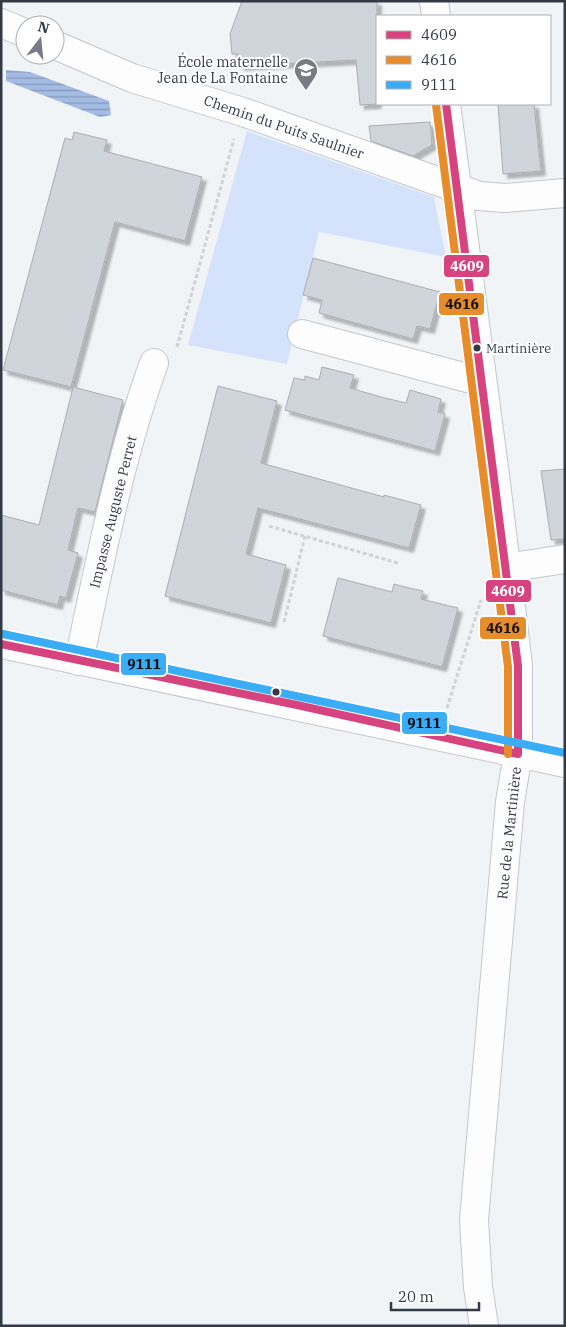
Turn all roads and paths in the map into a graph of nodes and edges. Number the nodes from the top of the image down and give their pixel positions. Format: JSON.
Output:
{"nodes":[{"id":1,"x":434,"y":1,"type":"edge"},
{"id":2,"x":436,"y":15,"type":"edge"},
{"id":3,"x":1,"y":23,"type":"edge"},
{"id":4,"x":15,"y":29,"type":"edge"},
{"id":5,"x":65,"y":49,"type":"edge"},
{"id":6,"x":446,"y":105,"type":"edge"},
{"id":7,"x":243,"y":112,"type":"junction"},
{"id":8,"x":458,"y":189,"type":"junction"},
{"id":9,"x":565,"y":193,"type":"edge"},
{"id":10,"x":302,"y":334,"type":"dead end"},
{"id":11,"x":154,"y":364,"type":"joint"},
{"id":12,"x":482,"y":382,"type":"junction"},
{"id":13,"x":269,"y":526,"type":"dead end"},
{"id":14,"x":305,"y":536,"type":"junction"},
{"id":15,"x":565,"y":559,"type":"edge"},
{"id":16,"x":398,"y":563,"type":"dead end"},
{"id":17,"x":506,"y":568,"type":"junction"},
{"id":18,"x":482,"y":598,"type":"dead end"},
{"id":19,"x":284,"y":622,"type":"dead end"},
{"id":20,"x":1,"y":644,"type":"edge"},
{"id":21,"x":79,"y":662,"type":"junction"},
{"id":22,"x":447,"y":708,"type":"dead end"},
{"id":23,"x":518,"y":754,"type":"junction"},
{"id":24,"x":565,"y":763,"type":"edge"},
{"id":25,"x":484,"y":1326,"type":"edge"}],
"edges":[{"from":1,"to":2,"type":"street"},
{"from":3,"to":4,"type":"street"},
{"from":5,"to":7,"type":"street","name":"Chemin du Puits Saulnier"},
{"from":6,"to":8,"type":"street","name":"Rue de la Martinière"},
{"from":7,"to":8,"type":"street","name":"Chemin du Puits Saulnier"},
{"from":7,"to":11,"type":"path"},
{"from":8,"to":9,"type":"street","name":"Chemin du Puits Saulnier"},
{"from":8,"to":12,"type":"street","name":"Rue de la Martinière"},
{"from":10,"to":12,"type":"street"},
{"from":11,"to":21,"type":"street","name":"Impasse Auguste Perret"},
{"from":12,"to":17,"type":"street","name":"Rue de la Martinière"},
{"from":13,"to":14,"type":"path"},
{"from":14,"to":16,"type":"path"},
{"from":14,"to":19,"type":"path"},
{"from":15,"to":17,"type":"street"},
{"from":17,"to":23,"type":"street","name":"Rue de la Martinière"},
{"from":18,"to":22,"type":"path"},
{"from":20,"to":21,"type":"street"},
{"from":21,"to":23,"type":"street"},
{"from":23,"to":24,"type":"street"},
{"from":23,"to":25,"type":"street","name":"Rue de la Martinière"}]}
